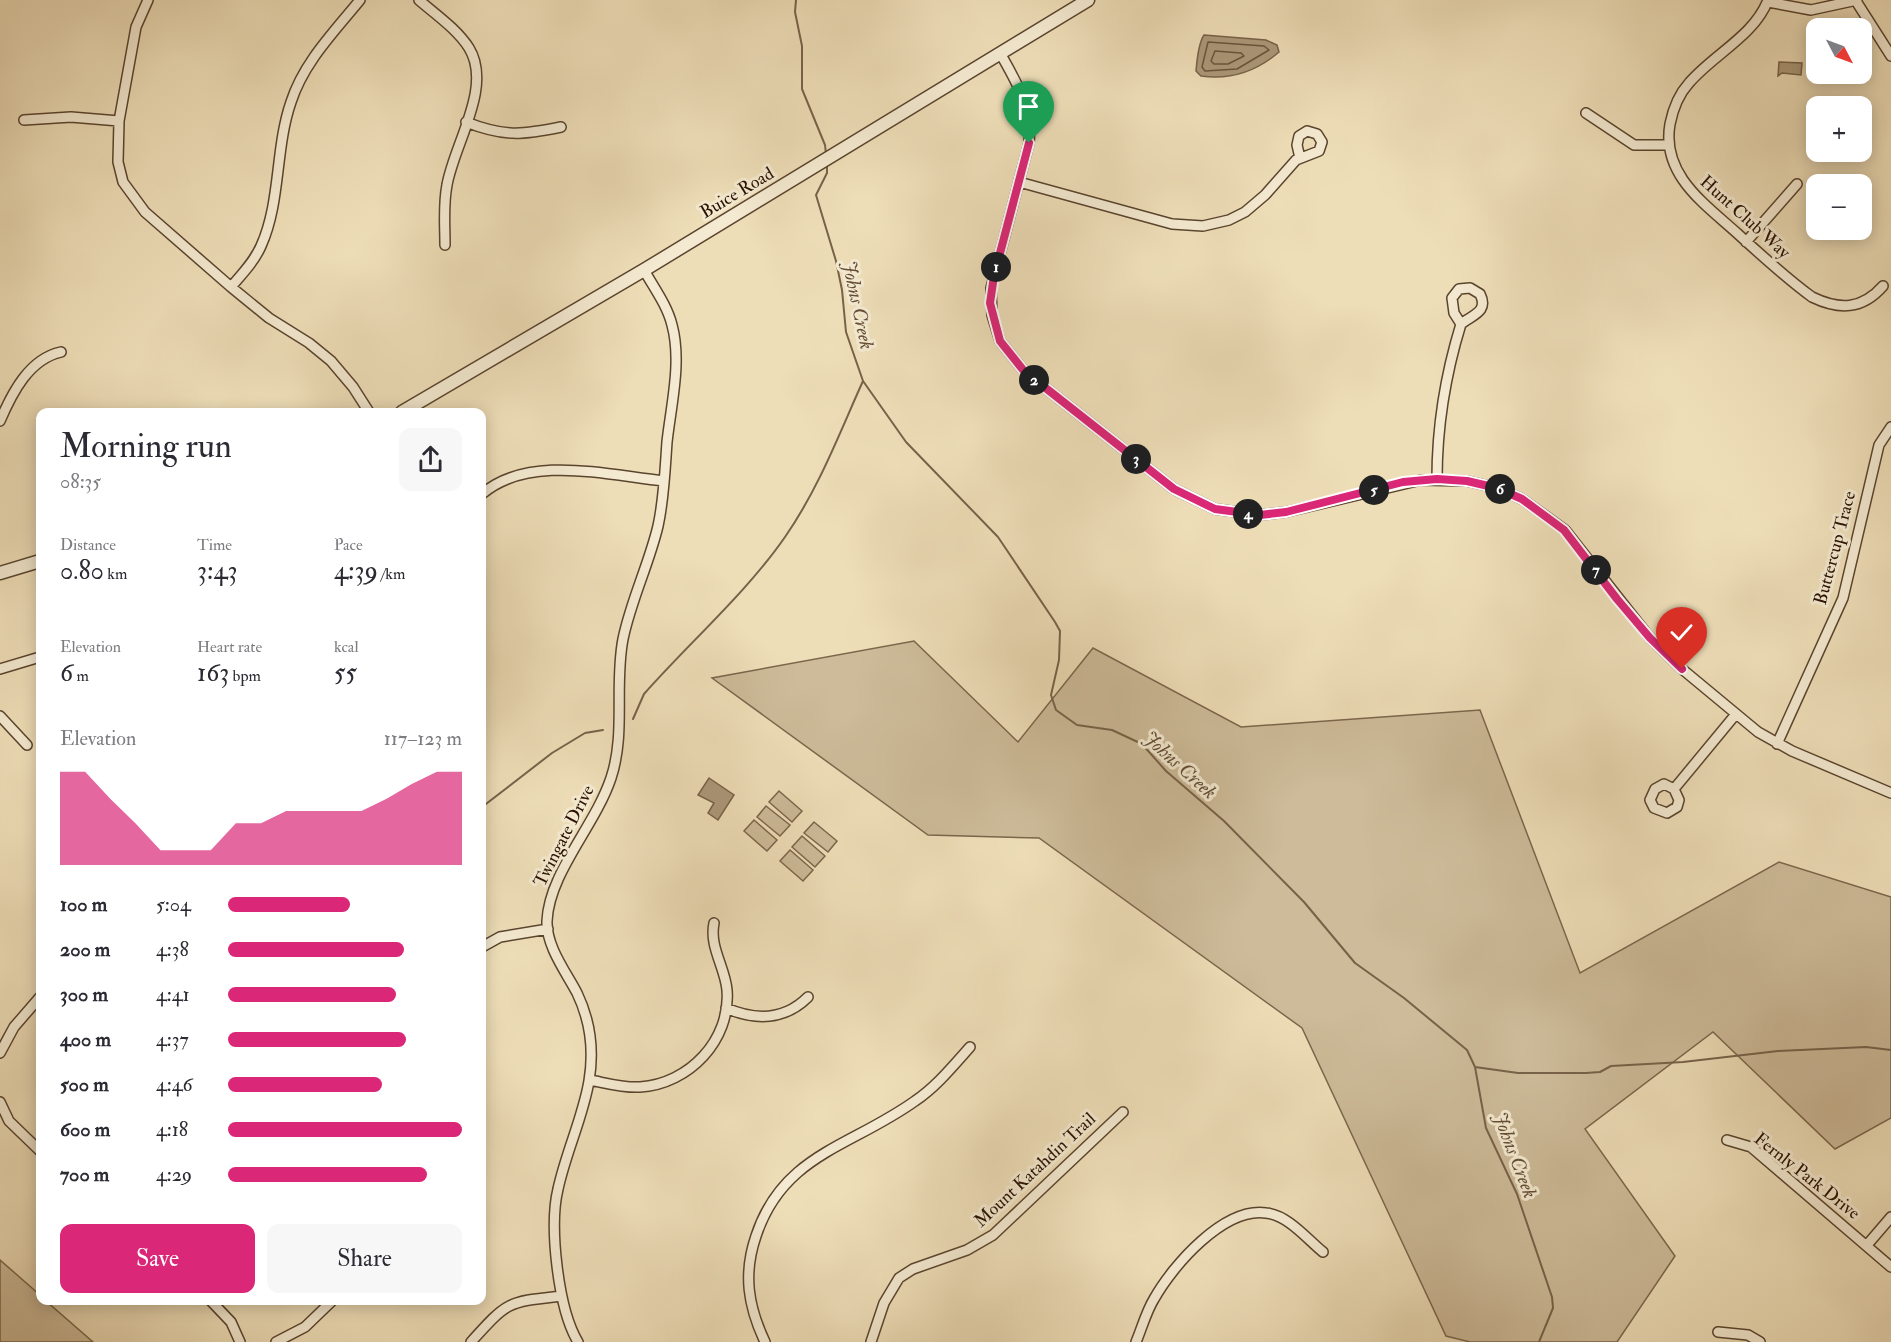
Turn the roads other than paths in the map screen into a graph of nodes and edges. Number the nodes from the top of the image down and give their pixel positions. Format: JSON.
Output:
{"nodes":[{"id":1,"x":148,"y":0,"type":"edge"},
{"id":2,"x":360,"y":0,"type":"edge"},
{"id":3,"x":419,"y":0,"type":"edge"},
{"id":4,"x":1088,"y":0,"type":"edge"},
{"id":5,"x":1856,"y":0,"type":"edge"},
{"id":6,"x":1768,"y":1,"type":"edge"},
{"id":7,"x":1000,"y":53,"type":"junction"},
{"id":8,"x":1891,"y":56,"type":"edge"},
{"id":9,"x":1586,"y":113,"type":"dead end"},
{"id":10,"x":24,"y":120,"type":"dead end"},
{"id":11,"x":119,"y":122,"type":"junction"},
{"id":12,"x":466,"y":122,"type":"junction"},
{"id":13,"x":561,"y":127,"type":"dead end"},
{"id":14,"x":1668,"y":145,"type":"junction"},
{"id":15,"x":1300,"y":158,"type":"dead end"},
{"id":16,"x":1019,"y":182,"type":"junction"},
{"id":17,"x":1797,"y":184,"type":"dead end"},
{"id":18,"x":1746,"y":242,"type":"junction"},
{"id":19,"x":446,"y":245,"type":"dead end"},
{"id":20,"x":644,"y":270,"type":"junction"},
{"id":21,"x":1883,"y":286,"type":"dead end"},
{"id":22,"x":231,"y":287,"type":"junction"},
{"id":23,"x":1461,"y":324,"type":"dead end"},
{"id":24,"x":61,"y":352,"type":"dead end"},
{"id":25,"x":366,"y":408,"type":"edge"},
{"id":26,"x":409,"y":408,"type":"edge"},
{"id":27,"x":0,"y":421,"type":"edge"},
{"id":28,"x":1891,"y":427,"type":"edge"},
{"id":29,"x":1437,"y":479,"type":"junction"},
{"id":30,"x":664,"y":481,"type":"junction"},
{"id":31,"x":486,"y":491,"type":"edge"},
{"id":32,"x":36,"y":562,"type":"edge"},
{"id":33,"x":0,"y":573,"type":"edge"},
{"id":34,"x":36,"y":658,"type":"edge"},
{"id":35,"x":0,"y":669,"type":"edge"},
{"id":36,"x":1736,"y":714,"type":"junction"},
{"id":37,"x":0,"y":716,"type":"edge"},
{"id":38,"x":1777,"y":744,"type":"junction"},
{"id":39,"x":27,"y":745,"type":"dead end"},
{"id":40,"x":1674,"y":789,"type":"dead end"},
{"id":41,"x":1891,"y":793,"type":"edge"},
{"id":42,"x":714,"y":923,"type":"dead end"},
{"id":43,"x":548,"y":929,"type":"junction"},
{"id":44,"x":486,"y":945,"type":"edge"},
{"id":45,"x":808,"y":996,"type":"dead end"},
{"id":46,"x":36,"y":1002,"type":"edge"},
{"id":47,"x":726,"y":1008,"type":"junction"},
{"id":48,"x":970,"y":1047,"type":"dead end"},
{"id":49,"x":0,"y":1053,"type":"edge"},
{"id":50,"x":590,"y":1080,"type":"junction"},
{"id":51,"x":0,"y":1102,"type":"edge"},
{"id":52,"x":1123,"y":1112,"type":"dead end"},
{"id":53,"x":1727,"y":1140,"type":"dead end"},
{"id":54,"x":36,"y":1147,"type":"edge"},
{"id":55,"x":1891,"y":1217,"type":"edge"},
{"id":56,"x":1867,"y":1245,"type":"junction"},
{"id":57,"x":1323,"y":1252,"type":"dead end"},
{"id":58,"x":1891,"y":1267,"type":"edge"},
{"id":59,"x":561,"y":1296,"type":"junction"},
{"id":60,"x":215,"y":1305,"type":"edge"},
{"id":61,"x":328,"y":1305,"type":"edge"},
{"id":62,"x":1718,"y":1332,"type":"dead end"},
{"id":63,"x":240,"y":1342,"type":"edge"},
{"id":64,"x":276,"y":1342,"type":"edge"},
{"id":65,"x":471,"y":1342,"type":"edge"},
{"id":66,"x":578,"y":1342,"type":"edge"},
{"id":67,"x":765,"y":1342,"type":"edge"},
{"id":68,"x":872,"y":1342,"type":"edge"},
{"id":69,"x":1136,"y":1342,"type":"edge"},
{"id":70,"x":1760,"y":1342,"type":"edge"}],
"edges":[{"from":1,"to":11,"type":"street"},
{"from":2,"to":22,"type":"street"},
{"from":3,"to":12,"type":"street"},
{"from":4,"to":7,"type":"street","name":"Buice Road"},
{"from":5,"to":6,"type":"street"},
{"from":5,"to":8,"type":"street"},
{"from":6,"to":14,"type":"street","name":"Hunt Club Way"},
{"from":7,"to":16,"type":"street"},
{"from":7,"to":20,"type":"street","name":"Buice Road"},
{"from":9,"to":14,"type":"street"},
{"from":10,"to":11,"type":"street"},
{"from":11,"to":22,"type":"street"},
{"from":12,"to":13,"type":"street"},
{"from":12,"to":19,"type":"street"},
{"from":14,"to":18,"type":"street","name":"Hunt Club Way"},
{"from":15,"to":16,"type":"street"},
{"from":16,"to":29,"type":"street"},
{"from":17,"to":18,"type":"street"},
{"from":18,"to":21,"type":"street","name":"Hunt Club Way"},
{"from":20,"to":26,"type":"street","name":"Buice Road"},
{"from":20,"to":30,"type":"street","name":"Twingate Drive"},
{"from":22,"to":25,"type":"street"},
{"from":23,"to":29,"type":"street"},
{"from":24,"to":27,"type":"street"},
{"from":28,"to":38,"type":"street","name":"Buttercup Trace"},
{"from":29,"to":36,"type":"street"},
{"from":30,"to":31,"type":"street"},
{"from":30,"to":43,"type":"street","name":"Twingate Drive"},
{"from":32,"to":33,"type":"street"},
{"from":34,"to":35,"type":"street"},
{"from":36,"to":38,"type":"street"},
{"from":36,"to":40,"type":"street"},
{"from":37,"to":39,"type":"street"},
{"from":38,"to":41,"type":"street"},
{"from":42,"to":47,"type":"street"},
{"from":43,"to":44,"type":"street"},
{"from":43,"to":50,"type":"street","name":"Twingate Drive"},
{"from":45,"to":47,"type":"street"},
{"from":46,"to":49,"type":"street"},
{"from":47,"to":50,"type":"street"},
{"from":48,"to":67,"type":"street"},
{"from":50,"to":59,"type":"street","name":"Twingate Drive"},
{"from":51,"to":54,"type":"street"},
{"from":52,"to":68,"type":"street","name":"Mount Katahdin Trail"},
{"from":53,"to":56,"type":"street","name":"Fernly Park Drive"},
{"from":55,"to":56,"type":"street"},
{"from":56,"to":58,"type":"street","name":"Fernly Park Drive"},
{"from":57,"to":69,"type":"street"},
{"from":59,"to":65,"type":"street"},
{"from":59,"to":66,"type":"street","name":"Twingate Drive"},
{"from":60,"to":63,"type":"street"},
{"from":61,"to":64,"type":"street"},
{"from":62,"to":70,"type":"street"}]}
